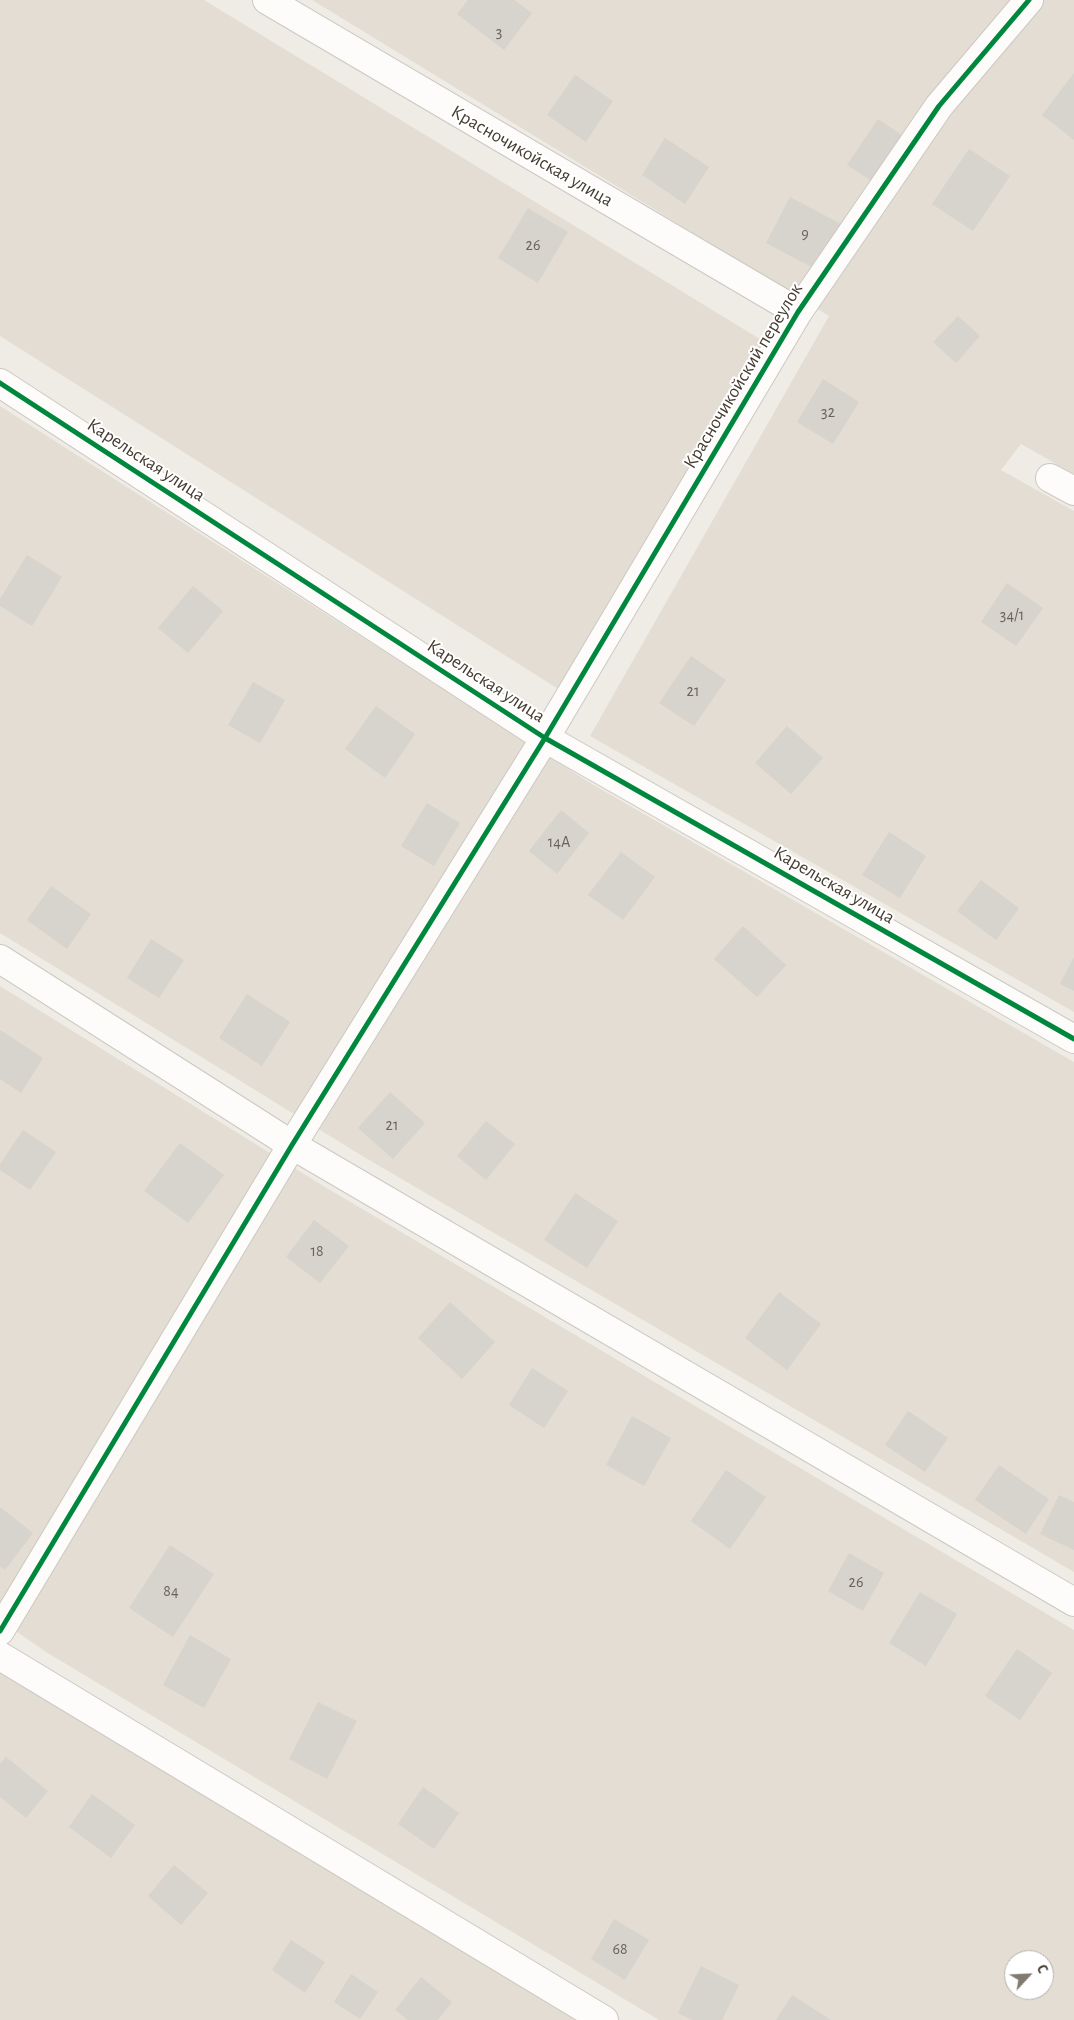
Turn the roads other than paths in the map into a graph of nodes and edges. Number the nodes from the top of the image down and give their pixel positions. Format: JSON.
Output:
{"nodes":[{"id":1,"x":267,"y":0,"type":"edge"},
{"id":2,"x":1030,"y":0,"type":"edge"},
{"id":3,"x":798,"y":312,"type":"junction"},
{"id":4,"x":0,"y":383,"type":"edge"},
{"id":5,"x":1050,"y":478,"type":"dead end"},
{"id":6,"x":1074,"y":491,"type":"edge"},
{"id":7,"x":544,"y":738,"type":"junction"},
{"id":8,"x":0,"y":959,"type":"edge"},
{"id":9,"x":1074,"y":1039,"type":"edge"},
{"id":10,"x":292,"y":1145,"type":"junction"},
{"id":11,"x":1074,"y":1602,"type":"edge"},
{"id":12,"x":0,"y":1631,"type":"edge"},
{"id":13,"x":0,"y":1656,"type":"edge"},
{"id":14,"x":604,"y":2020,"type":"edge"}],
"edges":[{"from":1,"to":3,"type":"street","name":"Красночикойская улица"},
{"from":2,"to":3,"type":"street","name":"Красночикойский переулок"},
{"from":3,"to":7,"type":"street","name":"Красночикойский переулок"},
{"from":4,"to":7,"type":"street","name":"Карельская улица"},
{"from":5,"to":6,"type":"street"},
{"from":7,"to":9,"type":"street","name":"Карельская улица"},
{"from":7,"to":10,"type":"street","name":"Красночикойский переулок"},
{"from":8,"to":10,"type":"street"},
{"from":10,"to":11,"type":"street"},
{"from":10,"to":12,"type":"street","name":"Красночикойский переулок"},
{"from":13,"to":14,"type":"street"}]}
